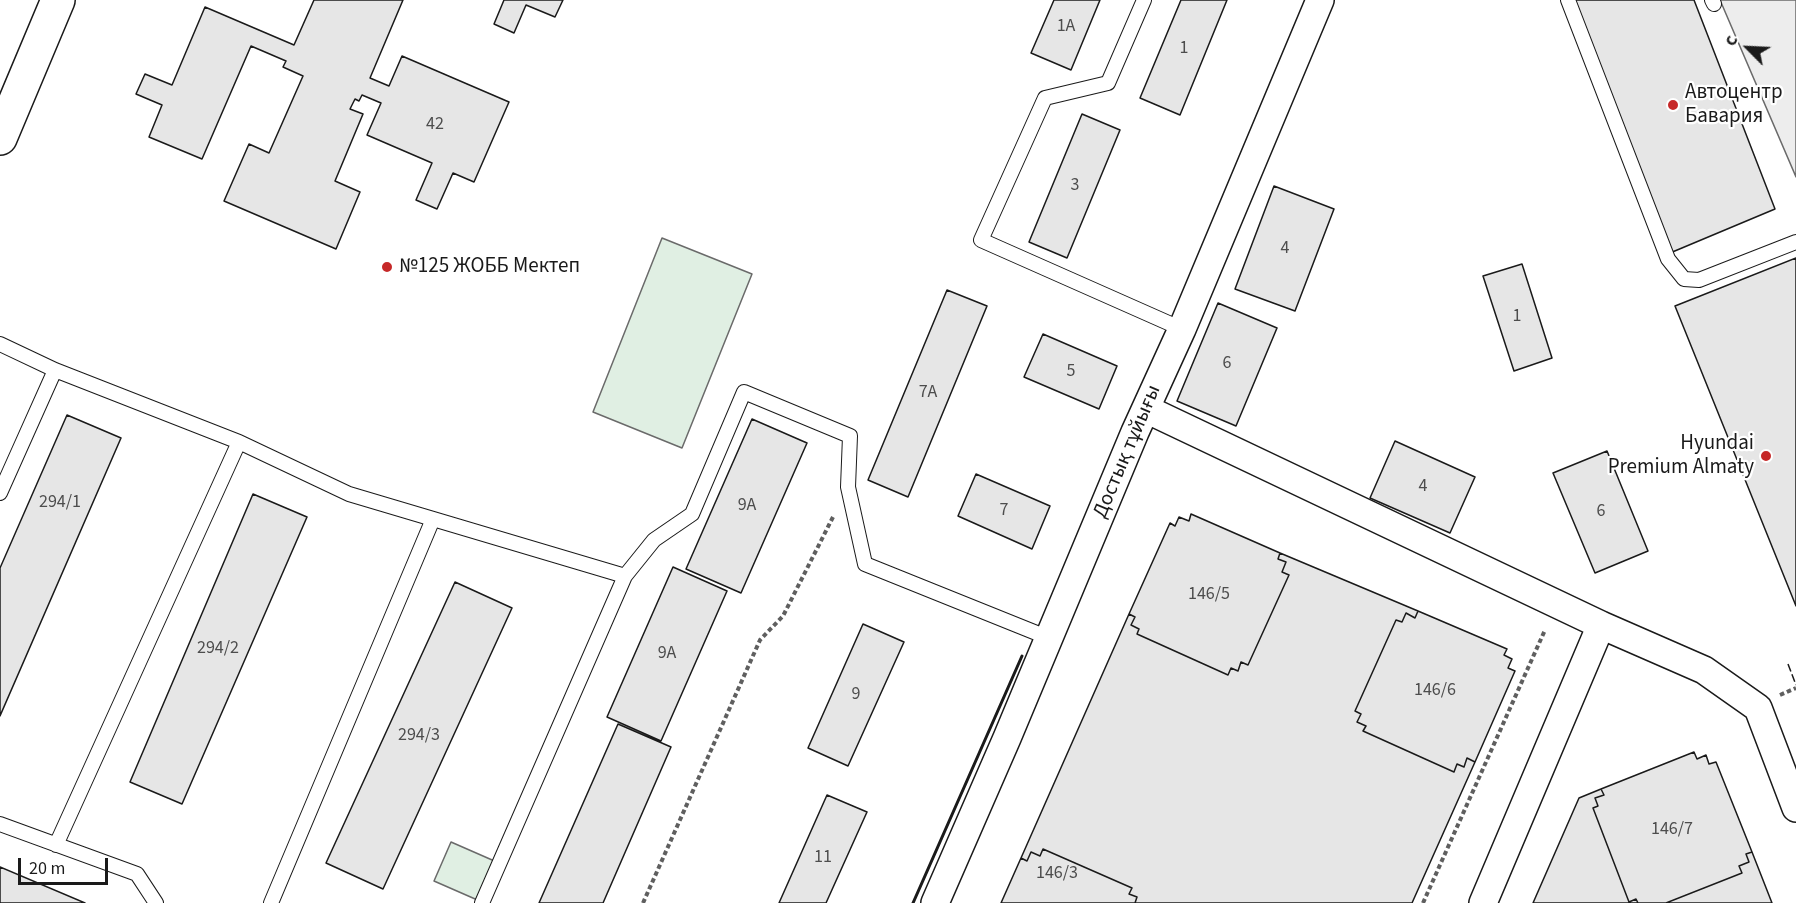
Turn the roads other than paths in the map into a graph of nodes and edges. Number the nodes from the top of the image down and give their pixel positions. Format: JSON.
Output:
{"nodes":[{"id":1,"x":58,"y":0,"type":"edge"},
{"id":2,"x":1144,"y":0,"type":"edge"},
{"id":3,"x":1320,"y":0,"type":"edge"},
{"id":4,"x":1568,"y":0,"type":"edge"},
{"id":5,"x":0,"y":138,"type":"edge"},
{"id":6,"x":1796,"y":242,"type":"edge"},
{"id":7,"x":1182,"y":329,"type":"junction"},
{"id":8,"x":0,"y":344,"type":"edge"},
{"id":9,"x":55,"y":370,"type":"junction"},
{"id":10,"x":1146,"y":410,"type":"junction"},
{"id":11,"x":239,"y":442,"type":"junction"},
{"id":12,"x":0,"y":493,"type":"edge"},
{"id":13,"x":433,"y":519,"type":"junction"},
{"id":14,"x":625,"y":576,"type":"junction"},
{"id":15,"x":1601,"y":625,"type":"junction"},
{"id":16,"x":1049,"y":638,"type":"junction"},
{"id":17,"x":1796,"y":808,"type":"edge"},
{"id":18,"x":0,"y":824,"type":"edge"},
{"id":19,"x":56,"y":845,"type":"junction"},
{"id":20,"x":156,"y":903,"type":"edge"},
{"id":21,"x":271,"y":903,"type":"edge"},
{"id":22,"x":482,"y":903,"type":"edge"},
{"id":23,"x":935,"y":903,"type":"edge"},
{"id":24,"x":1483,"y":903,"type":"edge"}],
"edges":[{"from":1,"to":5,"type":"street"},
{"from":2,"to":7,"type":"lane"},
{"from":3,"to":7,"type":"street","name":"Достық тұйығы"},
{"from":4,"to":6,"type":"lane"},
{"from":7,"to":10,"type":"street","name":"Достық тұйығы"},
{"from":8,"to":9,"type":"lane"},
{"from":9,"to":11,"type":"lane"},
{"from":9,"to":12,"type":"lane"},
{"from":10,"to":15,"type":"street"},
{"from":10,"to":16,"type":"street","name":"Достық тұйығы"},
{"from":11,"to":13,"type":"lane"},
{"from":11,"to":19,"type":"lane"},
{"from":13,"to":14,"type":"lane"},
{"from":13,"to":21,"type":"lane"},
{"from":14,"to":16,"type":"lane"},
{"from":14,"to":22,"type":"lane"},
{"from":15,"to":17,"type":"street"},
{"from":15,"to":24,"type":"street"},
{"from":16,"to":23,"type":"street","name":"Достық тұйығы"},
{"from":18,"to":19,"type":"lane"},
{"from":19,"to":20,"type":"lane"}]}
